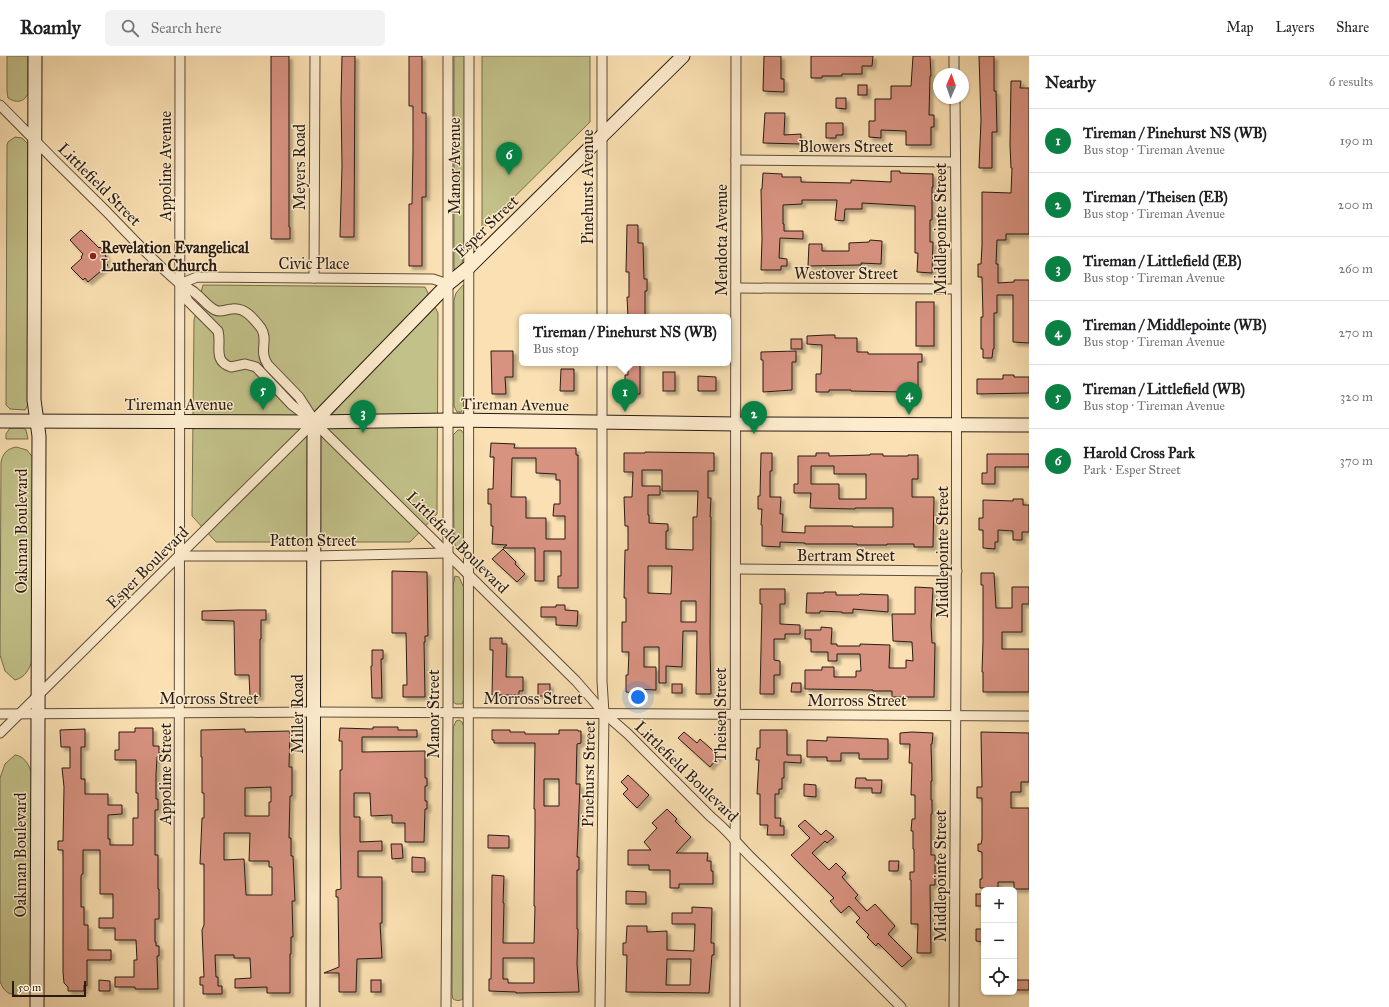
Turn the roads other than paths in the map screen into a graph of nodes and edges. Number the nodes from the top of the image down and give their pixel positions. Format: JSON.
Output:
{"nodes":[{"id":1,"x":35,"y":56,"type":"edge"},
{"id":2,"x":180,"y":56,"type":"edge"},
{"id":3,"x":315,"y":56,"type":"edge"},
{"id":4,"x":448,"y":56,"type":"edge"},
{"id":5,"x":469,"y":56,"type":"edge"},
{"id":6,"x":602,"y":56,"type":"edge"},
{"id":7,"x":683,"y":56,"type":"edge"},
{"id":8,"x":736,"y":56,"type":"edge"},
{"id":9,"x":954,"y":56,"type":"edge"},
{"id":10,"x":954,"y":68,"type":"edge"},
{"id":11,"x":955,"y":104,"type":"edge"},
{"id":12,"x":0,"y":105,"type":"edge"},
{"id":13,"x":602,"y":137,"type":"junction"},
{"id":14,"x":34,"y":139,"type":"junction"},
{"id":15,"x":736,"y":160,"type":"junction"},
{"id":16,"x":955,"y":162,"type":"junction"},
{"id":17,"x":469,"y":267,"type":"junction"},
{"id":18,"x":314,"y":278,"type":"junction"},
{"id":19,"x":180,"y":284,"type":"junction"},
{"id":20,"x":448,"y":284,"type":"junction"},
{"id":21,"x":736,"y":288,"type":"junction"},
{"id":22,"x":955,"y":289,"type":"junction"},
{"id":23,"x":602,"y":314,"type":"edge"},
{"id":24,"x":602,"y":366,"type":"edge"},
{"id":25,"x":448,"y":420,"type":"junction"},
{"id":26,"x":468,"y":420,"type":"junction"},
{"id":27,"x":0,"y":421,"type":"edge"},
{"id":28,"x":37,"y":421,"type":"junction"},
{"id":29,"x":180,"y":421,"type":"junction"},
{"id":30,"x":314,"y":422,"type":"junction"},
{"id":31,"x":602,"y":422,"type":"junction"},
{"id":32,"x":736,"y":424,"type":"junction"},
{"id":33,"x":957,"y":425,"type":"junction"},
{"id":34,"x":1029,"y":425,"type":"edge"},
{"id":35,"x":447,"y":553,"type":"junction"},
{"id":36,"x":179,"y":556,"type":"junction"},
{"id":37,"x":314,"y":556,"type":"junction"},
{"id":38,"x":736,"y":569,"type":"junction"},
{"id":39,"x":957,"y":571,"type":"junction"},
{"id":40,"x":468,"y":574,"type":"junction"},
{"id":41,"x":37,"y":697,"type":"junction"},
{"id":42,"x":315,"y":712,"type":"junction"},
{"id":43,"x":180,"y":713,"type":"junction"},
{"id":44,"x":448,"y":713,"type":"junction"},
{"id":45,"x":468,"y":713,"type":"junction"},
{"id":46,"x":604,"y":713,"type":"junction"},
{"id":47,"x":0,"y":714,"type":"edge"},
{"id":48,"x":19,"y":714,"type":"junction"},
{"id":49,"x":37,"y":714,"type":"junction"},
{"id":50,"x":735,"y":715,"type":"junction"},
{"id":51,"x":956,"y":716,"type":"junction"},
{"id":52,"x":1029,"y":716,"type":"edge"},
{"id":53,"x":0,"y":733,"type":"edge"},
{"id":54,"x":735,"y":841,"type":"junction"},
{"id":55,"x":37,"y":1007,"type":"edge"},
{"id":56,"x":179,"y":1007,"type":"edge"},
{"id":57,"x":313,"y":1007,"type":"edge"},
{"id":58,"x":446,"y":1007,"type":"edge"},
{"id":59,"x":468,"y":1007,"type":"edge"},
{"id":60,"x":600,"y":1007,"type":"edge"},
{"id":61,"x":735,"y":1007,"type":"edge"},
{"id":62,"x":901,"y":1007,"type":"edge"},
{"id":63,"x":954,"y":1007,"type":"edge"}],
"edges":[{"from":1,"to":14,"type":"street","name":"Oakman Boulevard"},
{"from":2,"to":19,"type":"street","name":"Appoline Avenue"},
{"from":3,"to":18,"type":"street","name":"Meyers Road"},
{"from":4,"to":20,"type":"street","name":"Manor Avenue"},
{"from":5,"to":17,"type":"street","name":"Manor Avenue"},
{"from":6,"to":13,"type":"street","name":"Pinehurst Avenue"},
{"from":7,"to":13,"type":"street","name":"Esper Street"},
{"from":8,"to":15,"type":"street","name":"Mendota Avenue"},
{"from":9,"to":10,"type":"street"},
{"from":11,"to":16,"type":"street","name":"Middlepointe Street"},
{"from":12,"to":14,"type":"street","name":"Littlefield Street"},
{"from":13,"to":17,"type":"street","name":"Esper Street"},
{"from":13,"to":23,"type":"street","name":"Pinehurst Avenue"},
{"from":14,"to":19,"type":"street","name":"Littlefield Street"},
{"from":14,"to":28,"type":"street","name":"Oakman Boulevard"},
{"from":15,"to":16,"type":"street","name":"Blowers Street"},
{"from":15,"to":21,"type":"street","name":"Mendota Avenue"},
{"from":16,"to":22,"type":"street","name":"Middlepointe Street"},
{"from":17,"to":20,"type":"street","name":"Esper Street"},
{"from":17,"to":26,"type":"street","name":"Manor Avenue"},
{"from":18,"to":19,"type":"street","name":"Civic Place"},
{"from":18,"to":20,"type":"street","name":"Civic Place"},
{"from":19,"to":29,"type":"street","name":"Appoline Avenue"},
{"from":19,"to":30,"type":"street","name":"Littlefield Street"},
{"from":19,"to":30,"type":"street","name":"Littlefield Street"},
{"from":20,"to":25,"type":"street","name":"Manor Avenue"},
{"from":20,"to":30,"type":"street","name":"Esper Street"},
{"from":21,"to":22,"type":"street","name":"Westover Street"},
{"from":21,"to":32,"type":"street","name":"Mendota Avenue"},
{"from":22,"to":33,"type":"street","name":"Middlepointe Street"},
{"from":24,"to":31,"type":"street"},
{"from":25,"to":26,"type":"street","name":"Tireman Avenue"},
{"from":25,"to":30,"type":"street","name":"Tireman Avenue"},
{"from":25,"to":35,"type":"street","name":"Manor Street"},
{"from":26,"to":31,"type":"street","name":"Tireman Avenue"},
{"from":26,"to":40,"type":"street"},
{"from":27,"to":28,"type":"street","name":"Tireman Avenue"},
{"from":28,"to":29,"type":"street","name":"Tireman Avenue"},
{"from":28,"to":41,"type":"street","name":"Oakman Boulevard"},
{"from":29,"to":30,"type":"street","name":"Tireman Avenue"},
{"from":29,"to":36,"type":"street","name":"Appoline Street"},
{"from":30,"to":35,"type":"street","name":"Littlefield Boulevard"},
{"from":30,"to":36,"type":"street","name":"Esper Boulevard"},
{"from":30,"to":37,"type":"street","name":"Miller Road"},
{"from":31,"to":32,"type":"street","name":"Tireman Avenue"},
{"from":31,"to":46,"type":"street","name":"Pinehurst Street"},
{"from":32,"to":33,"type":"street","name":"Tireman Avenue"},
{"from":32,"to":38,"type":"street","name":"Theisen Street"},
{"from":33,"to":34,"type":"street","name":"Tireman Avenue"},
{"from":33,"to":39,"type":"street","name":"Middlepointe Street"},
{"from":35,"to":37,"type":"street","name":"Patton Street"},
{"from":35,"to":40,"type":"street","name":"Littlefield Boulevard"},
{"from":35,"to":44,"type":"street","name":"Manor Street"},
{"from":36,"to":37,"type":"street","name":"Patton Street"},
{"from":36,"to":41,"type":"street","name":"Esper Boulevard"},
{"from":36,"to":43,"type":"street","name":"Appoline Street"},
{"from":37,"to":42,"type":"street","name":"Miller Road"},
{"from":38,"to":39,"type":"street","name":"Bertram Street"},
{"from":38,"to":50,"type":"street","name":"Theisen Street"},
{"from":39,"to":51,"type":"street","name":"Middlepointe Street"},
{"from":40,"to":45,"type":"street"},
{"from":40,"to":46,"type":"street","name":"Littlefield Boulevard"},
{"from":41,"to":48,"type":"street","name":"Esper Boulevard"},
{"from":41,"to":49,"type":"street","name":"Oakman Boulevard"},
{"from":42,"to":43,"type":"street","name":"Morross Street"},
{"from":42,"to":44,"type":"street","name":"Morross Street"},
{"from":42,"to":57,"type":"street","name":"Miller Road"},
{"from":43,"to":49,"type":"street","name":"Morross Street"},
{"from":43,"to":56,"type":"street","name":"Appoline Street"},
{"from":44,"to":45,"type":"street","name":"Morross Street"},
{"from":44,"to":58,"type":"street","name":"Manor Street"},
{"from":45,"to":46,"type":"street","name":"Morross Street"},
{"from":45,"to":59,"type":"street"},
{"from":46,"to":50,"type":"street","name":"Morross Street"},
{"from":46,"to":54,"type":"street","name":"Littlefield Boulevard"},
{"from":46,"to":60,"type":"street","name":"Pinehurst Street"},
{"from":47,"to":48,"type":"street","name":"Morross Street"},
{"from":48,"to":49,"type":"street","name":"Morross Street"},
{"from":48,"to":53,"type":"street","name":"Esper Boulevard"},
{"from":49,"to":55,"type":"street","name":"Oakman Boulevard"},
{"from":50,"to":51,"type":"street","name":"Morross Street"},
{"from":50,"to":54,"type":"street","name":"Theisen Street"},
{"from":51,"to":52,"type":"street","name":"Morross Street"},
{"from":51,"to":63,"type":"street","name":"Middlepointe Street"},
{"from":54,"to":61,"type":"street","name":"Theisen Street"},
{"from":54,"to":62,"type":"street","name":"Littlefield Boulevard"}]}
